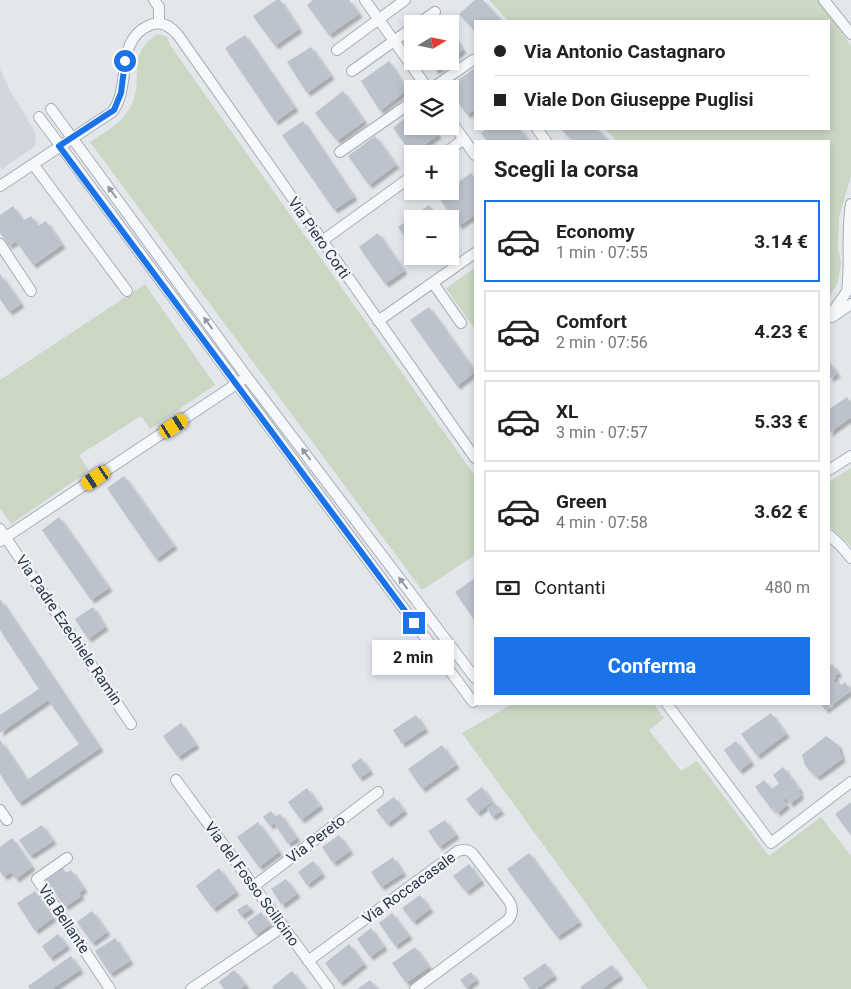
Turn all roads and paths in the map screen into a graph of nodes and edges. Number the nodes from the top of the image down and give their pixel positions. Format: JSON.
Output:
{"nodes":[{"id":1,"x":154,"y":0,"type":"edge"},
{"id":2,"x":365,"y":0,"type":"edge"},
{"id":3,"x":405,"y":0,"type":"edge"},
{"id":4,"x":824,"y":0,"type":"edge"},
{"id":5,"x":435,"y":12,"type":"dead end"},
{"id":6,"x":431,"y":15,"type":"edge"},
{"id":7,"x":379,"y":19,"type":"junction"},
{"id":8,"x":159,"y":23,"type":"junction"},
{"id":9,"x":404,"y":34,"type":"edge"},
{"id":10,"x":851,"y":34,"type":"edge"},
{"id":11,"x":394,"y":41,"type":"junction"},
{"id":12,"x":337,"y":50,"type":"dead end"},
{"id":13,"x":473,"y":60,"type":"dead end"},
{"id":14,"x":352,"y":71,"type":"dead end"},
{"id":15,"x":423,"y":80,"type":"edge"},
{"id":16,"x":443,"y":80,"type":"edge"},
{"id":17,"x":404,"y":108,"type":"edge"},
{"id":18,"x":51,"y":109,"type":"dead end"},
{"id":19,"x":39,"y":117,"type":"dead end"},
{"id":20,"x":459,"y":133,"type":"edge"},
{"id":21,"x":72,"y":138,"type":"junction"},
{"id":22,"x":464,"y":140,"type":"junction"},
{"id":23,"x":457,"y":145,"type":"edge"},
{"id":24,"x":59,"y":146,"type":"junction"},
{"id":25,"x":340,"y":152,"type":"dead end"},
{"id":26,"x":474,"y":154,"type":"edge"},
{"id":27,"x":33,"y":164,"type":"junction"},
{"id":28,"x":404,"y":182,"type":"edge"},
{"id":29,"x":0,"y":186,"type":"edge"},
{"id":30,"x":851,"y":204,"type":"edge"},
{"id":31,"x":322,"y":241,"type":"junction"},
{"id":32,"x":0,"y":244,"type":"edge"},
{"id":33,"x":850,"y":248,"type":"edge"},
{"id":34,"x":474,"y":254,"type":"edge"},
{"id":35,"x":433,"y":283,"type":"junction"},
{"id":36,"x":849,"y":289,"type":"edge"},
{"id":37,"x":31,"y":290,"type":"dead end"},
{"id":38,"x":127,"y":291,"type":"dead end"},
{"id":39,"x":851,"y":304,"type":"edge"},
{"id":40,"x":830,"y":317,"type":"edge"},
{"id":41,"x":830,"y":317,"type":"edge"},
{"id":42,"x":378,"y":321,"type":"junction"},
{"id":43,"x":461,"y":323,"type":"dead end"},
{"id":44,"x":247,"y":376,"type":"junction"},
{"id":45,"x":237,"y":384,"type":"junction"},
{"id":46,"x":851,"y":456,"type":"edge"},
{"id":47,"x":474,"y":457,"type":"edge"},
{"id":48,"x":830,"y":469,"type":"edge"},
{"id":49,"x":2,"y":536,"type":"edge"},
{"id":50,"x":830,"y":536,"type":"edge"},
{"id":51,"x":851,"y":558,"type":"edge"},
{"id":52,"x":426,"y":614,"type":"junction"},
{"id":53,"x":414,"y":623,"type":"junction"},
{"id":54,"x":474,"y":677,"type":"edge"},
{"id":55,"x":473,"y":702,"type":"dead end"},
{"id":56,"x":668,"y":705,"type":"edge"},
{"id":57,"x":132,"y":724,"type":"dead end"},
{"id":58,"x":176,"y":780,"type":"dead end"},
{"id":59,"x":851,"y":782,"type":"edge"},
{"id":60,"x":378,"y":792,"type":"dead end"},
{"id":61,"x":0,"y":810,"type":"edge"},
{"id":62,"x":7,"y":820,"type":"dead end"},
{"id":63,"x":67,"y":858,"type":"dead end"},
{"id":64,"x":254,"y":886,"type":"junction"},
{"id":65,"x":284,"y":926,"type":"junction"},
{"id":66,"x":308,"y":960,"type":"junction"},
{"id":67,"x":110,"y":989,"type":"edge"},
{"id":68,"x":191,"y":989,"type":"edge"},
{"id":69,"x":329,"y":989,"type":"edge"},
{"id":70,"x":415,"y":989,"type":"edge"}],
"edges":[{"from":1,"to":8,"type":"street"},
{"from":2,"to":7,"type":"street"},
{"from":3,"to":7,"type":"street"},
{"from":4,"to":10,"type":"street"},
{"from":5,"to":6,"type":"street"},
{"from":7,"to":11,"type":"street"},
{"from":7,"to":12,"type":"street"},
{"from":8,"to":21,"type":"street"},
{"from":8,"to":31,"type":"street","name":"Via Piero Corti"},
{"from":9,"to":11,"type":"street"},
{"from":11,"to":14,"type":"street"},
{"from":11,"to":15,"type":"street"},
{"from":13,"to":16,"type":"street"},
{"from":17,"to":25,"type":"street"},
{"from":18,"to":21,"type":"street"},
{"from":19,"to":24,"type":"street"},
{"from":20,"to":22,"type":"street"},
{"from":21,"to":24,"type":"street"},
{"from":44,"to":21,"type":"street","one_way":true},
{"from":22,"to":23,"type":"street"},
{"from":22,"to":26,"type":"street"},
{"from":24,"to":27,"type":"street"},
{"from":24,"to":45,"type":"street"},
{"from":27,"to":29,"type":"street"},
{"from":27,"to":38,"type":"street"},
{"from":28,"to":31,"type":"street"},
{"from":30,"to":33,"type":"street"},
{"from":31,"to":42,"type":"street","name":"Via Piero Corti"},
{"from":32,"to":37,"type":"street"},
{"from":33,"to":36,"type":"street"},
{"from":34,"to":35,"type":"street"},
{"from":35,"to":42,"type":"street"},
{"from":35,"to":43,"type":"street"},
{"from":36,"to":40,"type":"street"},
{"from":39,"to":41,"type":"street"},
{"from":42,"to":47,"type":"street","name":"Via Piero Corti"},
{"from":44,"to":45,"type":"street"},
{"from":52,"to":44,"type":"street","one_way":true},
{"from":45,"to":49,"type":"street"},
{"from":45,"to":53,"type":"street"},
{"from":46,"to":48,"type":"street"},
{"from":49,"to":57,"type":"street","name":"Via Padre Ezechiele Ramin"},
{"from":50,"to":51,"type":"street"},
{"from":52,"to":53,"type":"street"},
{"from":52,"to":54,"type":"street"},
{"from":53,"to":55,"type":"street"},
{"from":56,"to":59,"type":"street"},
{"from":58,"to":64,"type":"street","name":"Via del Fosso Scilicino"},
{"from":60,"to":64,"type":"street","name":"Via Pereto"},
{"from":61,"to":62,"type":"street"},
{"from":63,"to":67,"type":"street","name":"Via Bellante"},
{"from":64,"to":65,"type":"street","name":"Via del Fosso Scilicino"},
{"from":65,"to":66,"type":"street","name":"Via del Fosso Scilicino"},
{"from":65,"to":68,"type":"street"},
{"from":66,"to":69,"type":"street","name":"Via del Fosso Scilicino"},
{"from":66,"to":70,"type":"street","name":"Via Roccacasale"}]}
